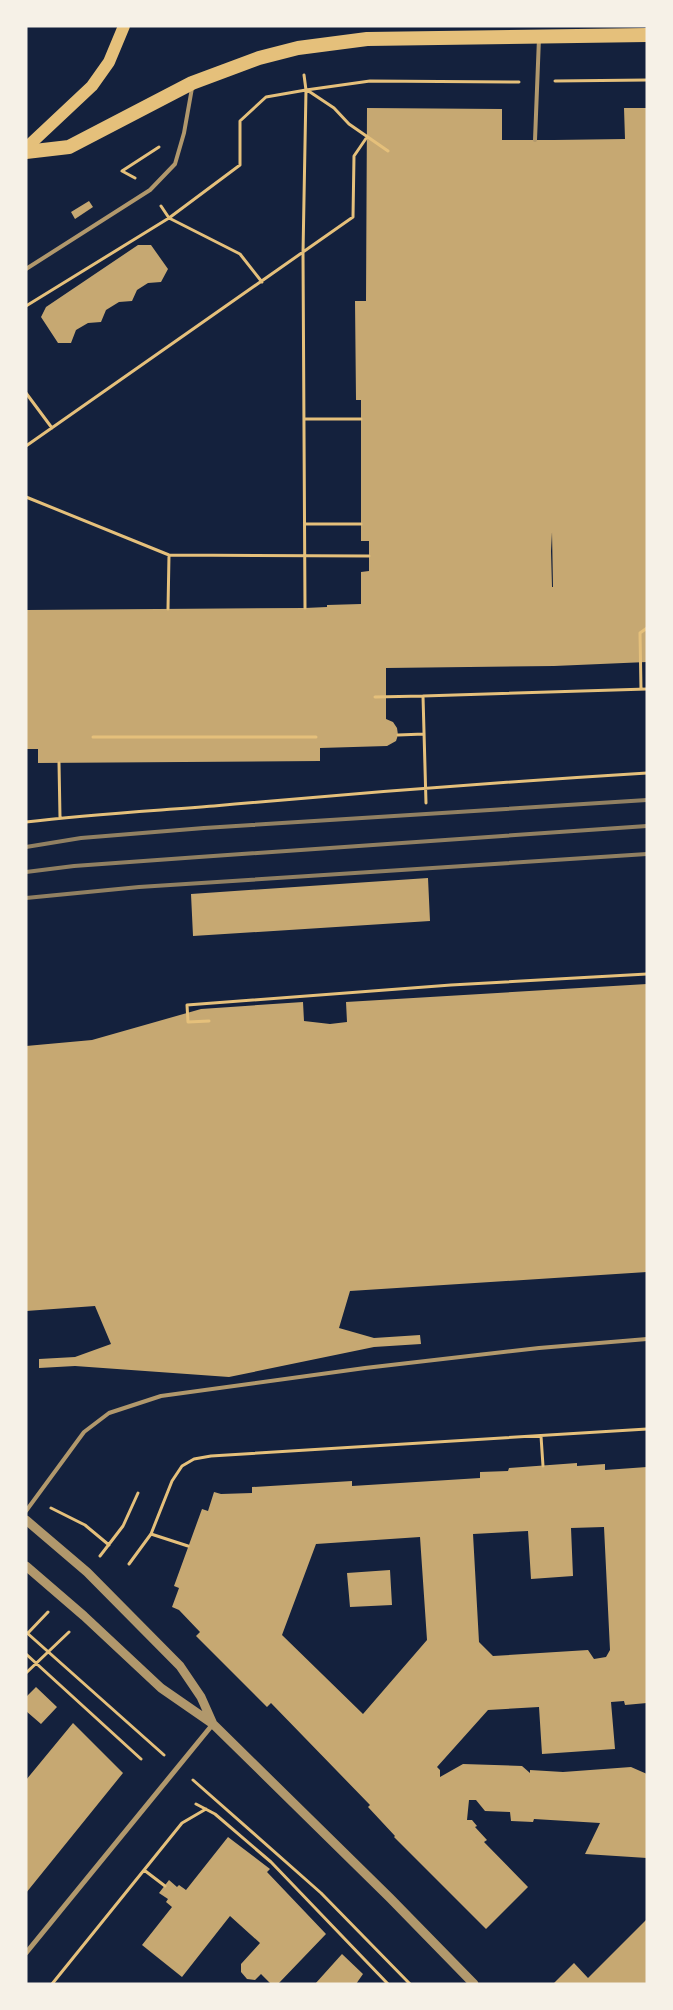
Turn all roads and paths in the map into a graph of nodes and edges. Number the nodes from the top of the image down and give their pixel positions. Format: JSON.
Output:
{"nodes":[{"id":1,"x":124,"y":26,"type":"edge"},
{"id":2,"x":647,"y":35,"type":"edge"},
{"id":3,"x":539,"y":36,"type":"junction"},
{"id":4,"x":304,"y":75,"type":"dead end"},
{"id":5,"x":647,"y":80,"type":"edge"},
{"id":6,"x":538,"y":81,"type":"junction"},
{"id":7,"x":192,"y":83,"type":"junction"},
{"id":8,"x":306,"y":90,"type":"junction"},
{"id":9,"x":367,"y":136,"type":"junction"},
{"id":10,"x":535,"y":140,"type":"dead end"},
{"id":11,"x":26,"y":150,"type":"edge"},
{"id":12,"x":388,"y":151,"type":"dead end"},
{"id":13,"x":158,"y":201,"type":"dead end"},
{"id":14,"x":169,"y":218,"type":"junction"},
{"id":15,"x":303,"y":253,"type":"junction"},
{"id":16,"x":26,"y":269,"type":"edge"},
{"id":17,"x":262,"y":282,"type":"junction"},
{"id":18,"x":26,"y":306,"type":"edge"},
{"id":19,"x":26,"y":393,"type":"edge"},
{"id":20,"x":304,"y":418,"type":"junction"},
{"id":21,"x":361,"y":418,"type":"dead end"},
{"id":22,"x":52,"y":428,"type":"junction"},
{"id":23,"x":26,"y":446,"type":"edge"},
{"id":24,"x":26,"y":497,"type":"edge"},
{"id":25,"x":306,"y":524,"type":"junction"},
{"id":26,"x":361,"y":524,"type":"dead end"},
{"id":27,"x":169,"y":555,"type":"junction"},
{"id":28,"x":306,"y":555,"type":"junction"},
{"id":29,"x":369,"y":556,"type":"dead end"},
{"id":30,"x":168,"y":608,"type":"dead end"},
{"id":31,"x":305,"y":608,"type":"dead end"},
{"id":32,"x":647,"y":628,"type":"edge"},
{"id":33,"x":641,"y":689,"type":"junction"},
{"id":34,"x":647,"y":689,"type":"edge"},
{"id":35,"x":423,"y":696,"type":"junction"},
{"id":36,"x":375,"y":697,"type":"dead end"},
{"id":37,"x":424,"y":734,"type":"junction"},
{"id":38,"x":398,"y":735,"type":"dead end"},
{"id":39,"x":93,"y":736,"type":"dead end"},
{"id":40,"x":316,"y":737,"type":"dead end"},
{"id":41,"x":59,"y":763,"type":"dead end"},
{"id":42,"x":647,"y":773,"type":"edge"},
{"id":43,"x":426,"y":788,"type":"junction"},
{"id":44,"x":426,"y":803,"type":"dead end"},
{"id":45,"x":60,"y":817,"type":"junction"},
{"id":46,"x":26,"y":822,"type":"edge"},
{"id":47,"x":647,"y":974,"type":"edge"},
{"id":48,"x":209,"y":1021,"type":"dead end"},
{"id":49,"x":647,"y":1339,"type":"edge"},
{"id":50,"x":647,"y":1430,"type":"edge"},
{"id":51,"x":541,"y":1436,"type":"junction"},
{"id":52,"x":543,"y":1466,"type":"dead end"},
{"id":53,"x":33,"y":1500,"type":"junction"},
{"id":54,"x":26,"y":1511,"type":"edge"},
{"id":55,"x":26,"y":1520,"type":"edge"},
{"id":56,"x":151,"y":1534,"type":"junction"},
{"id":57,"x":109,"y":1545,"type":"dead end"},
{"id":58,"x":188,"y":1546,"type":"dead end"},
{"id":59,"x":128,"y":1564,"type":"dead end"},
{"id":60,"x":26,"y":1566,"type":"edge"},
{"id":61,"x":72,"y":1629,"type":"dead end"},
{"id":62,"x":26,"y":1632,"type":"edge"},
{"id":63,"x":48,"y":1651,"type":"junction"},
{"id":64,"x":26,"y":1654,"type":"edge"},
{"id":65,"x":36,"y":1663,"type":"junction"},
{"id":66,"x":26,"y":1673,"type":"edge"},
{"id":67,"x":213,"y":1724,"type":"junction"},
{"id":68,"x":141,"y":1759,"type":"dead end"},
{"id":69,"x":178,"y":1767,"type":"junction"},
{"id":70,"x":196,"y":1804,"type":"dead end"},
{"id":71,"x":206,"y":1809,"type":"junction"},
{"id":72,"x":144,"y":1870,"type":"junction"},
{"id":73,"x":164,"y":1886,"type":"dead end"},
{"id":74,"x":26,"y":1954,"type":"edge"},
{"id":75,"x":52,"y":1984,"type":"edge"},
{"id":76,"x":388,"y":1984,"type":"edge"},
{"id":77,"x":410,"y":1984,"type":"edge"},
{"id":78,"x":474,"y":1984,"type":"edge"}],
"edges":[{"from":1,"to":11,"type":"main road"},
{"from":2,"to":3,"type":"highway"},
{"from":3,"to":6,"type":"lane"},
{"from":3,"to":7,"type":"highway"},
{"from":4,"to":8,"type":"path"},
{"from":5,"to":6,"type":"path"},
{"from":6,"to":8,"type":"path"},
{"from":6,"to":10,"type":"lane"},
{"from":7,"to":11,"type":"highway"},
{"from":7,"to":16,"type":"lane"},
{"from":8,"to":9,"type":"path"},
{"from":8,"to":14,"type":"path"},
{"from":8,"to":15,"type":"path"},
{"from":9,"to":12,"type":"path"},
{"from":9,"to":15,"type":"path"},
{"from":13,"to":14,"type":"path"},
{"from":14,"to":17,"type":"path"},
{"from":14,"to":18,"type":"path"},
{"from":15,"to":17,"type":"path"},
{"from":15,"to":20,"type":"path"},
{"from":17,"to":22,"type":"path"},
{"from":19,"to":22,"type":"path"},
{"from":20,"to":21,"type":"path"},
{"from":20,"to":25,"type":"path"},
{"from":22,"to":23,"type":"path"},
{"from":24,"to":27,"type":"path"},
{"from":25,"to":26,"type":"path"},
{"from":25,"to":28,"type":"path"},
{"from":27,"to":28,"type":"path"},
{"from":27,"to":30,"type":"path"},
{"from":28,"to":29,"type":"path"},
{"from":28,"to":31,"type":"path"},
{"from":32,"to":33,"type":"path"},
{"from":33,"to":34,"type":"path"},
{"from":33,"to":35,"type":"path"},
{"from":35,"to":36,"type":"path"},
{"from":35,"to":37,"type":"path"},
{"from":37,"to":38,"type":"path"},
{"from":37,"to":43,"type":"path"},
{"from":39,"to":40,"type":"path"},
{"from":41,"to":45,"type":"path"},
{"from":42,"to":43,"type":"path"},
{"from":43,"to":44,"type":"path"},
{"from":43,"to":45,"type":"path"},
{"from":45,"to":46,"type":"path"},
{"from":47,"to":48,"type":"path"},
{"from":49,"to":53,"type":"lane"},
{"from":50,"to":51,"type":"path"},
{"from":51,"to":52,"type":"path"},
{"from":51,"to":56,"type":"path"},
{"from":53,"to":54,"type":"lane"},
{"from":53,"to":57,"type":"path"},
{"from":55,"to":67,"type":"street"},
{"from":56,"to":58,"type":"path"},
{"from":56,"to":59,"type":"path"},
{"from":60,"to":67,"type":"street"},
{"from":61,"to":63,"type":"path"},
{"from":62,"to":63,"type":"path"},
{"from":63,"to":65,"type":"path"},
{"from":63,"to":69,"type":"path"},
{"from":64,"to":65,"type":"path"},
{"from":65,"to":66,"type":"path"},
{"from":65,"to":68,"type":"path"},
{"from":67,"to":69,"type":"street"},
{"from":67,"to":78,"type":"street"},
{"from":69,"to":74,"type":"street"},
{"from":69,"to":77,"type":"path"},
{"from":70,"to":71,"type":"path"},
{"from":71,"to":72,"type":"path"},
{"from":71,"to":76,"type":"path"},
{"from":72,"to":73,"type":"path"},
{"from":72,"to":75,"type":"path"}]}
